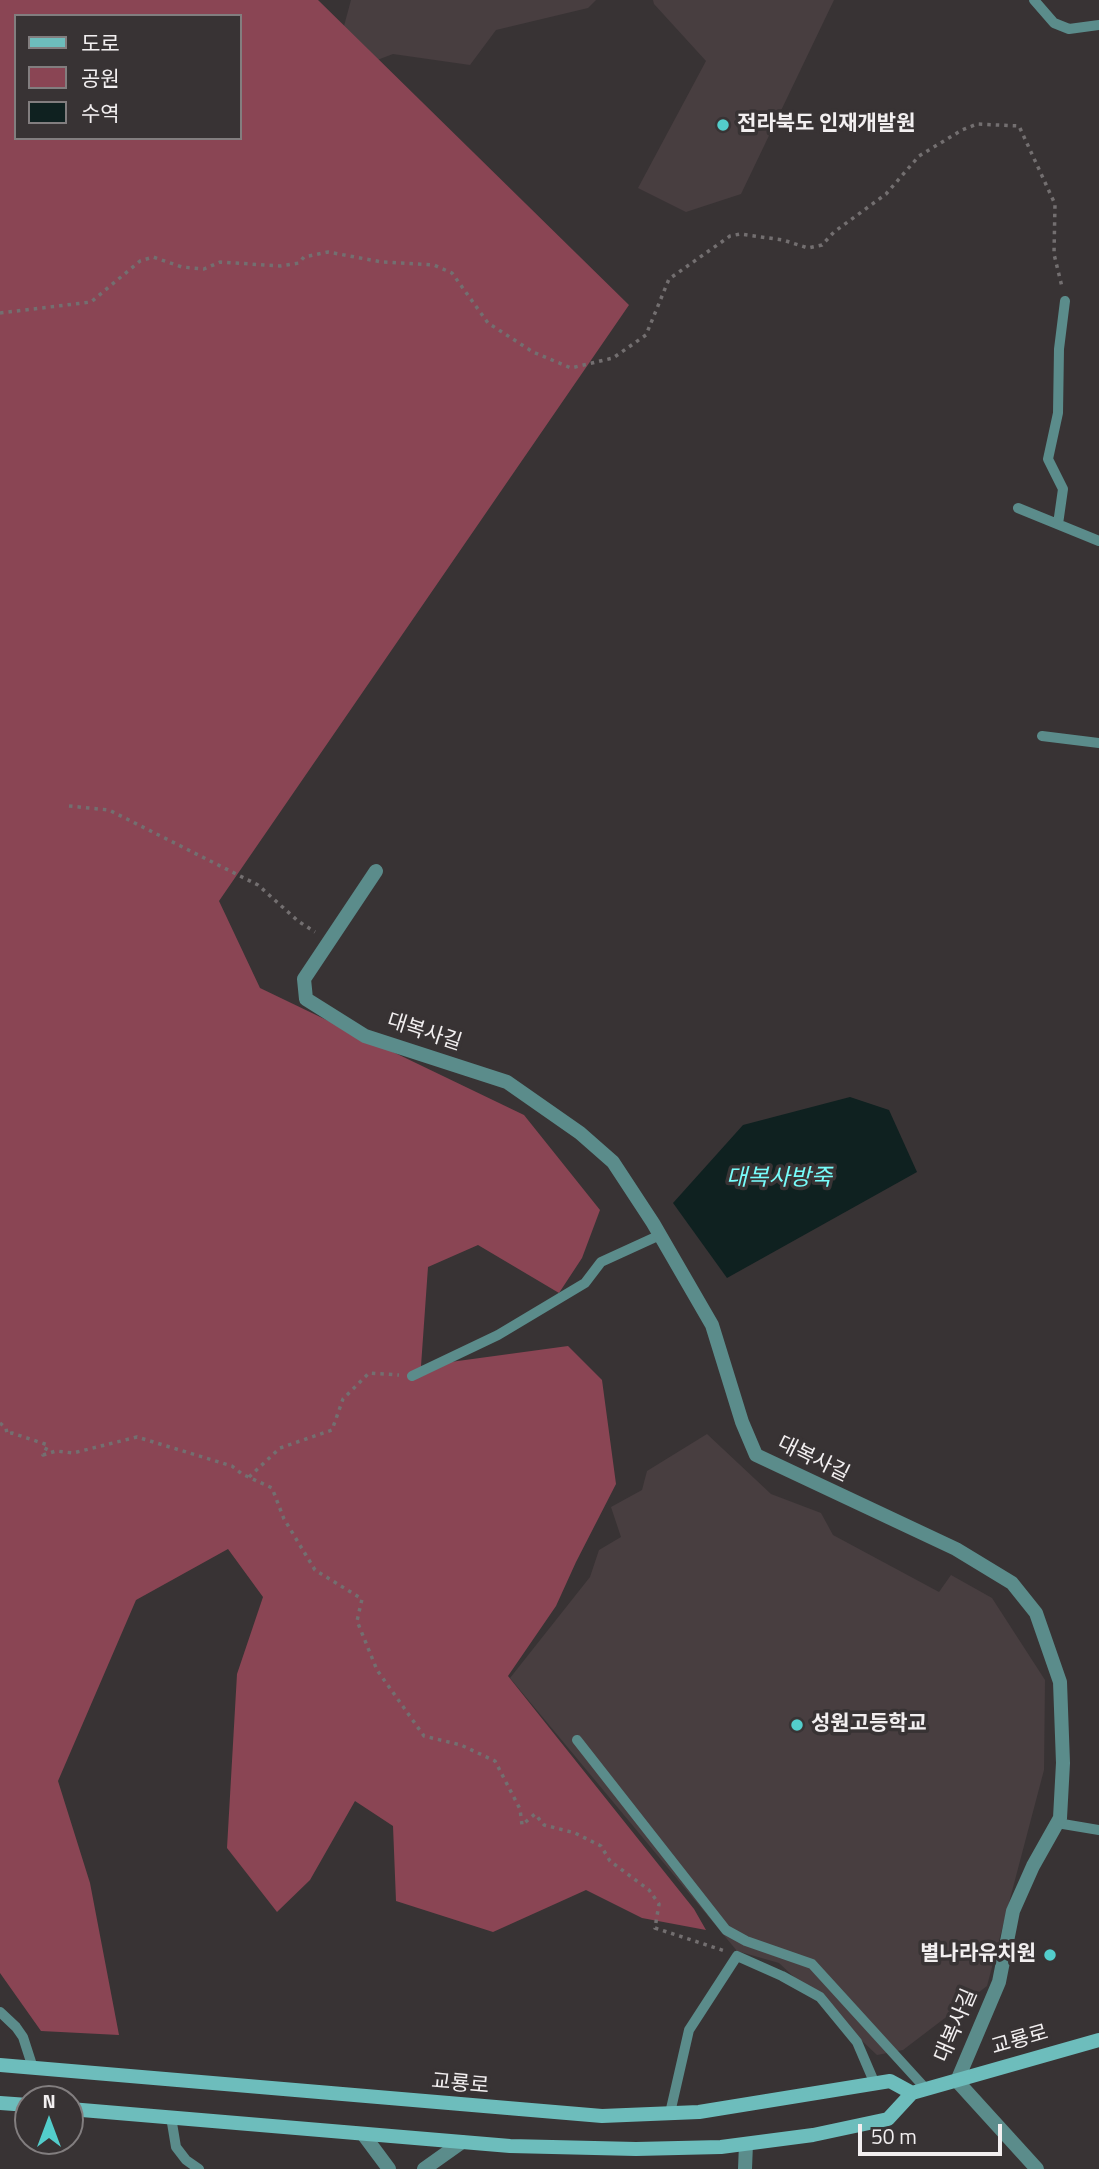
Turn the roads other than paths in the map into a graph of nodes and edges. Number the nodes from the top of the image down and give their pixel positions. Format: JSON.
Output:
{"nodes":[{"id":1,"x":1034,"y":0,"type":"edge"},
{"id":2,"x":1099,"y":25,"type":"edge"},
{"id":3,"x":1065,"y":301,"type":"road end"},
{"id":4,"x":1017,"y":508,"type":"dead end"},
{"id":5,"x":1058,"y":524,"type":"junction"},
{"id":6,"x":1099,"y":541,"type":"edge"},
{"id":7,"x":1042,"y":736,"type":"dead end"},
{"id":8,"x":1099,"y":743,"type":"edge"},
{"id":9,"x":376,"y":871,"type":"dead end"},
{"id":10,"x":660,"y":1235,"type":"junction"},
{"id":11,"x":412,"y":1376,"type":"road end"},
{"id":12,"x":577,"y":1740,"type":"dead end"},
{"id":13,"x":1057,"y":1823,"type":"junction"},
{"id":14,"x":1099,"y":1830,"type":"edge"},
{"id":15,"x":0,"y":2012,"type":"edge"},
{"id":16,"x":1099,"y":2040,"type":"edge"},
{"id":17,"x":0,"y":2066,"type":"edge"},
{"id":18,"x":33,"y":2068,"type":"junction"},
{"id":19,"x":957,"y":2081,"type":"junction"},
{"id":20,"x":875,"y":2084,"type":"junction"},
{"id":21,"x":919,"y":2091,"type":"junction"},
{"id":22,"x":84,"y":2110,"type":"edge"},
{"id":23,"x":670,"y":2113,"type":"junction"},
{"id":24,"x":172,"y":2117,"type":"junction"},
{"id":25,"x":363,"y":2134,"type":"junction"},
{"id":26,"x":462,"y":2142,"type":"junction"},
{"id":27,"x":746,"y":2144,"type":"junction"},
{"id":28,"x":199,"y":2169,"type":"edge"},
{"id":29,"x":389,"y":2169,"type":"edge"},
{"id":30,"x":424,"y":2169,"type":"edge"},
{"id":31,"x":745,"y":2169,"type":"edge"},
{"id":32,"x":1037,"y":2169,"type":"edge"}],
"edges":[{"from":1,"to":2,"type":"lane"},
{"from":3,"to":5,"type":"lane"},
{"from":4,"to":5,"type":"lane"},
{"from":5,"to":6,"type":"lane"},
{"from":7,"to":8,"type":"lane"},
{"from":9,"to":10,"type":"street","name":"대복사길"},
{"from":10,"to":11,"type":"lane"},
{"from":10,"to":13,"type":"street","name":"대복사길"},
{"from":12,"to":21,"type":"lane"},
{"from":13,"to":14,"type":"lane"},
{"from":13,"to":19,"type":"street","name":"대복사길"},
{"from":15,"to":18,"type":"lane"},
{"from":16,"to":19,"type":"street","name":"교룡로"},
{"from":17,"to":18,"type":"street","name":"교룡로"},
{"from":18,"to":23,"type":"street","name":"교룡로"},
{"from":19,"to":21,"type":"street","name":"교룡로"},
{"from":19,"to":32,"type":"street","name":"대복사길"},
{"from":20,"to":21,"type":"street","name":"교룡로"},
{"from":20,"to":23,"type":"street","name":"교룡로"},
{"from":20,"to":23,"type":"lane"},
{"from":21,"to":27,"type":"street"},
{"from":22,"to":24,"type":"street"},
{"from":24,"to":25,"type":"street"},
{"from":24,"to":28,"type":"lane"},
{"from":25,"to":26,"type":"street"},
{"from":25,"to":29,"type":"street"},
{"from":26,"to":27,"type":"street"},
{"from":26,"to":30,"type":"street"},
{"from":27,"to":31,"type":"street"}]}
